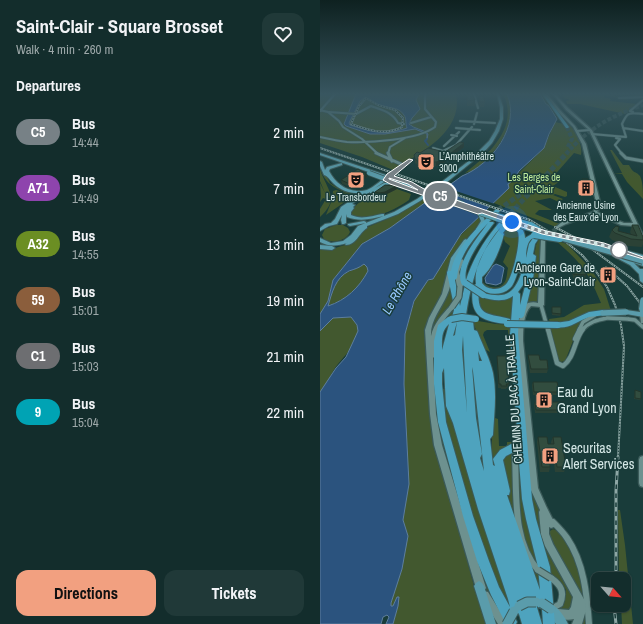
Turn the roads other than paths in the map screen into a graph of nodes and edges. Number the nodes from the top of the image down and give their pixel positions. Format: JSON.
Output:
{"nodes":[{"id":1,"x":340,"y":123,"type":"edge"},
{"id":2,"x":399,"y":123,"type":"edge"},
{"id":3,"x":435,"y":123,"type":"edge"},
{"id":4,"x":471,"y":123,"type":"edge"},
{"id":5,"x":494,"y":123,"type":"edge"},
{"id":6,"x":495,"y":123,"type":"edge"},
{"id":7,"x":500,"y":123,"type":"edge"},
{"id":8,"x":564,"y":123,"type":"edge"},
{"id":9,"x":570,"y":123,"type":"edge"},
{"id":10,"x":583,"y":123,"type":"edge"},
{"id":11,"x":622,"y":123,"type":"edge"},
{"id":12,"x":404,"y":124,"type":"dead end"},
{"id":13,"x":473,"y":125,"type":"junction"},
{"id":14,"x":567,"y":127,"type":"tunnel mouth"},
{"id":15,"x":456,"y":128,"type":"dead end"},
{"id":16,"x":623,"y":128,"type":"junction"},
{"id":17,"x":589,"y":129,"type":"junction"},
{"id":18,"x":480,"y":130,"type":"dead end"},
{"id":19,"x":576,"y":130,"type":"junction"},
{"id":20,"x":643,"y":131,"type":"edge"},
{"id":21,"x":459,"y":132,"type":"dead end"},
{"id":22,"x":592,"y":134,"type":"junction"},
{"id":23,"x":450,"y":135,"type":"dead end"},
{"id":24,"x":457,"y":136,"type":"dead end"},
{"id":25,"x":320,"y":137,"type":"edge"},
{"id":26,"x":623,"y":137,"type":"junction"},
{"id":27,"x":407,"y":138,"type":"junction"},
{"id":28,"x":364,"y":142,"type":"junction"},
{"id":29,"x":444,"y":146,"type":"dead end"},
{"id":30,"x":432,"y":148,"type":"edge"},
{"id":31,"x":320,"y":155,"type":"edge"},
{"id":32,"x":392,"y":161,"type":"junction"},
{"id":33,"x":643,"y":161,"type":"edge"},
{"id":34,"x":320,"y":162,"type":"edge"},
{"id":35,"x":341,"y":164,"type":"junction"},
{"id":36,"x":401,"y":164,"type":"dead end"},
{"id":37,"x":370,"y":173,"type":"junction"},
{"id":38,"x":385,"y":180,"type":"junction"},
{"id":39,"x":393,"y":184,"type":"junction"},
{"id":40,"x":378,"y":189,"type":"junction"},
{"id":41,"x":366,"y":191,"type":"junction"},
{"id":42,"x":421,"y":191,"type":"junction"},
{"id":43,"x":359,"y":199,"type":"junction"},
{"id":44,"x":480,"y":212,"type":"junction"},
{"id":45,"x":487,"y":213,"type":"junction"},
{"id":46,"x":598,"y":213,"type":"junction"},
{"id":47,"x":396,"y":214,"type":"junction"},
{"id":48,"x":382,"y":215,"type":"junction"},
{"id":49,"x":510,"y":219,"type":"junction"},
{"id":50,"x":491,"y":222,"type":"junction"},
{"id":51,"x":344,"y":223,"type":"junction"},
{"id":52,"x":332,"y":224,"type":"junction"},
{"id":53,"x":350,"y":225,"type":"junction"},
{"id":54,"x":636,"y":225,"type":"junction"},
{"id":55,"x":520,"y":227,"type":"junction"},
{"id":56,"x":558,"y":227,"type":"tunnel mouth"},
{"id":57,"x":320,"y":230,"type":"edge"},
{"id":58,"x":501,"y":231,"type":"junction"},
{"id":59,"x":354,"y":233,"type":"junction"},
{"id":60,"x":536,"y":233,"type":"junction"},
{"id":61,"x":472,"y":237,"type":"junction"},
{"id":62,"x":560,"y":239,"type":"junction"},
{"id":63,"x":643,"y":240,"type":"edge"},
{"id":64,"x":543,"y":241,"type":"dead end"},
{"id":65,"x":320,"y":242,"type":"edge"},
{"id":66,"x":594,"y":245,"type":"junction"},
{"id":67,"x":614,"y":254,"type":"junction"},
{"id":68,"x":642,"y":259,"type":"edge"},
{"id":69,"x":464,"y":261,"type":"junction"},
{"id":70,"x":463,"y":269,"type":"junction"},
{"id":71,"x":450,"y":273,"type":"junction"},
{"id":72,"x":642,"y":277,"type":"edge"},
{"id":73,"x":478,"y":278,"type":"junction"},
{"id":74,"x":461,"y":286,"type":"junction"},
{"id":75,"x":517,"y":290,"type":"junction"},
{"id":76,"x":643,"y":299,"type":"edge"},
{"id":77,"x":541,"y":305,"type":"junction"},
{"id":78,"x":642,"y":308,"type":"edge"},
{"id":79,"x":464,"y":309,"type":"junction"},
{"id":80,"x":643,"y":315,"type":"edge"},
{"id":81,"x":605,"y":316,"type":"junction"},
{"id":82,"x":627,"y":316,"type":"junction"},
{"id":83,"x":634,"y":320,"type":"junction"},
{"id":84,"x":470,"y":321,"type":"junction"},
{"id":85,"x":643,"y":321,"type":"edge"},
{"id":86,"x":507,"y":322,"type":"junction"},
{"id":87,"x":643,"y":327,"type":"edge"},
{"id":88,"x":515,"y":331,"type":"junction"},
{"id":89,"x":459,"y":334,"type":"junction"},
{"id":90,"x":462,"y":351,"type":"junction"},
{"id":91,"x":468,"y":364,"type":"junction"},
{"id":92,"x":431,"y":368,"type":"junction"},
{"id":93,"x":438,"y":384,"type":"junction"},
{"id":94,"x":455,"y":419,"type":"junction"},
{"id":95,"x":515,"y":447,"type":"joint"},
{"id":96,"x":486,"y":450,"type":"junction"},
{"id":97,"x":643,"y":460,"type":"edge"},
{"id":98,"x":484,"y":470,"type":"junction"},
{"id":99,"x":533,"y":481,"type":"junction"},
{"id":100,"x":643,"y":483,"type":"edge"},
{"id":101,"x":549,"y":520,"type":"junction"},
{"id":102,"x":513,"y":528,"type":"junction"},
{"id":103,"x":479,"y":586,"type":"junction"},
{"id":104,"x":575,"y":591,"type":"junction"},
{"id":105,"x":546,"y":606,"type":"junction"},
{"id":106,"x":516,"y":609,"type":"junction"},
{"id":107,"x":491,"y":624,"type":"edge"},
{"id":108,"x":503,"y":624,"type":"edge"},
{"id":109,"x":507,"y":624,"type":"edge"},
{"id":110,"x":512,"y":624,"type":"edge"},
{"id":111,"x":528,"y":624,"type":"edge"},
{"id":112,"x":536,"y":624,"type":"edge"},
{"id":113,"x":549,"y":624,"type":"edge"},
{"id":114,"x":563,"y":624,"type":"edge"},
{"id":115,"x":577,"y":624,"type":"edge"},
{"id":116,"x":589,"y":624,"type":"edge"}],
"edges":[{"from":1,"to":28,"type":"street"},
{"from":2,"to":12,"type":"street"},
{"from":3,"to":27,"type":"street"},
{"from":4,"to":13,"type":"street"},
{"from":5,"to":13,"type":"street"},
{"from":6,"to":48,"type":"main road"},
{"from":7,"to":47,"type":"main road"},
{"from":8,"to":14,"type":"highway"},
{"from":9,"to":19,"type":"main road"},
{"from":10,"to":17,"type":"main road"},
{"from":11,"to":16,"type":"street"},
{"from":13,"to":15,"type":"street"},
{"from":13,"to":18,"type":"street"},
{"from":13,"to":30,"type":"street"},
{"from":16,"to":20,"type":"street"},
{"from":16,"to":26,"type":"street"},
{"from":17,"to":19,"type":"street"},
{"from":17,"to":22,"type":"main road"},
{"from":19,"to":46,"type":"main road"},
{"from":21,"to":29,"type":"street"},
{"from":22,"to":26,"type":"street"},
{"from":22,"to":54,"type":"main road"},
{"from":23,"to":24,"type":"street","bridge":true},
{"from":25,"to":28,"type":"street"},
{"from":26,"to":33,"type":"street"},
{"from":27,"to":28,"type":"street"},
{"from":27,"to":32,"type":"street"},
{"from":28,"to":32,"type":"street"},
{"from":31,"to":35,"type":"main road"},
{"from":31,"to":37,"type":"main road"},
{"from":31,"to":38,"type":"main road"},
{"from":32,"to":36,"type":"street"},
{"from":34,"to":43,"type":"main road"},
{"from":35,"to":37,"type":"main road"},
{"from":35,"to":41,"type":"main road"},
{"from":37,"to":42,"type":"main road","bridge":true},
{"from":38,"to":39,"type":"main road"},
{"from":38,"to":40,"type":"main road"},
{"from":38,"to":41,"type":"main road"},
{"from":38,"to":42,"type":"main road"},
{"from":39,"to":40,"type":"main road"},
{"from":39,"to":42,"type":"main road","bridge":true},
{"from":40,"to":43,"type":"main road"},
{"from":41,"to":43,"type":"main road"},
{"from":42,"to":44,"type":"main road","bridge":true},
{"from":42,"to":45,"type":"main road","bridge":true},
{"from":43,"to":48,"type":"main road"},
{"from":43,"to":51,"type":"main road"},
{"from":43,"to":52,"type":"main road"},
{"from":44,"to":49,"type":"main road","bridge":true},
{"from":44,"to":61,"type":"main road"},
{"from":45,"to":49,"type":"main road","bridge":true},
{"from":45,"to":60,"type":"highway","bridge":true},
{"from":46,"to":54,"type":"main road"},
{"from":46,"to":56,"type":"main road"},
{"from":47,"to":59,"type":"main road"},
{"from":47,"to":65,"type":"main road"},
{"from":48,"to":53,"type":"main road"},
{"from":49,"to":55,"type":"highway","bridge":true},
{"from":49,"to":58,"type":"highway"},
{"from":49,"to":60,"type":"main road","bridge":true},
{"from":49,"to":62,"type":"main road","bridge":true},
{"from":49,"to":79,"type":"highway"},
{"from":49,"to":84,"type":"highway"},
{"from":50,"to":61,"type":"highway"},
{"from":50,"to":69,"type":"highway"},
{"from":50,"to":70,"type":"highway"},
{"from":51,"to":52,"type":"main road"},
{"from":51,"to":53,"type":"main road"},
{"from":52,"to":57,"type":"main road"},
{"from":53,"to":59,"type":"main road"},
{"from":54,"to":63,"type":"main road"},
{"from":55,"to":60,"type":"main road","bridge":true},
{"from":55,"to":66,"type":"main road","bridge":true},
{"from":55,"to":73,"type":"highway"},
{"from":58,"to":73,"type":"highway"},
{"from":58,"to":73,"type":"highway"},
{"from":59,"to":65,"type":"main road"},
{"from":60,"to":62,"type":"highway","bridge":true},
{"from":60,"to":68,"type":"main road","bridge":true},
{"from":60,"to":75,"type":"highway"},
{"from":60,"to":75,"type":"highway"},
{"from":60,"to":88,"type":"highway"},
{"from":61,"to":69,"type":"highway"},
{"from":61,"to":71,"type":"main road"},
{"from":61,"to":74,"type":"highway"},
{"from":62,"to":66,"type":"main road","bridge":true},
{"from":64,"to":77,"type":"main road"},
{"from":66,"to":67,"type":"main road"},
{"from":66,"to":68,"type":"main road"},
{"from":67,"to":68,"type":"main road"},
{"from":67,"to":72,"type":"main road"},
{"from":68,"to":72,"type":"main road"},
{"from":69,"to":70,"type":"highway"},
{"from":69,"to":74,"type":"highway"},
{"from":70,"to":74,"type":"highway"},
{"from":71,"to":74,"type":"highway"},
{"from":71,"to":92,"type":"main road"},
{"from":73,"to":86,"type":"highway"},
{"from":74,"to":75,"type":"highway","bridge":true},
{"from":74,"to":92,"type":"main road","bridge":true},
{"from":74,"to":93,"type":"highway"},
{"from":75,"to":88,"type":"highway"},
{"from":76,"to":78,"type":"main road","bridge":true},
{"from":77,"to":81,"type":"street"},
{"from":77,"to":99,"type":"main road","name":"CHEMIN DU BAC À TRAILLE"},
{"from":78,"to":80,"type":"main road"},
{"from":79,"to":84,"type":"highway"},
{"from":79,"to":89,"type":"highway"},
{"from":80,"to":82,"type":"main road"},
{"from":80,"to":85,"type":"main road"},
{"from":81,"to":82,"type":"main road","bridge":true},
{"from":81,"to":86,"type":"highway","bridge":true},
{"from":82,"to":83,"type":"street"},
{"from":83,"to":85,"type":"street"},
{"from":83,"to":87,"type":"street"},
{"from":84,"to":86,"type":"highway"},
{"from":84,"to":90,"type":"highway"},
{"from":84,"to":91,"type":"highway"},
{"from":84,"to":93,"type":"highway","bridge":true},
{"from":84,"to":96,"type":"highway"},
{"from":84,"to":96,"type":"highway"},
{"from":88,"to":113,"type":"highway"},
{"from":89,"to":94,"type":"highway"},
{"from":89,"to":94,"type":"highway"},
{"from":89,"to":98,"type":"highway"},
{"from":90,"to":91,"type":"highway"},
{"from":90,"to":98,"type":"highway"},
{"from":91,"to":98,"type":"highway"},
{"from":91,"to":98,"type":"highway"},
{"from":92,"to":103,"type":"main road"},
{"from":93,"to":110,"type":"highway"},
{"from":94,"to":98,"type":"highway"},
{"from":94,"to":106,"type":"highway"},
{"from":95,"to":102,"type":"highway"},
{"from":95,"to":105,"type":"street","bridge":true},
{"from":96,"to":98,"type":"highway"},
{"from":96,"to":102,"type":"highway"},
{"from":97,"to":100,"type":"main road"},
{"from":98,"to":111,"type":"highway"},
{"from":98,"to":112,"type":"highway"},
{"from":99,"to":101,"type":"main road","name":"CHEMIN DU BAC À TRAILLE"},
{"from":99,"to":101,"type":"main road","name":"CHEMIN DU BAC À TRAILLE"},
{"from":101,"to":104,"type":"main road"},
{"from":101,"to":116,"type":"street","name":"CHEMIN DU BAC À TRAILLE"},
{"from":102,"to":105,"type":"highway"},
{"from":103,"to":107,"type":"main road"},
{"from":103,"to":108,"type":"main road"},
{"from":104,"to":105,"type":"main road"},
{"from":104,"to":115,"type":"main road"},
{"from":105,"to":106,"type":"main road","bridge":true},
{"from":105,"to":114,"type":"main road"},
{"from":106,"to":109,"type":"main road","bridge":true}]}
